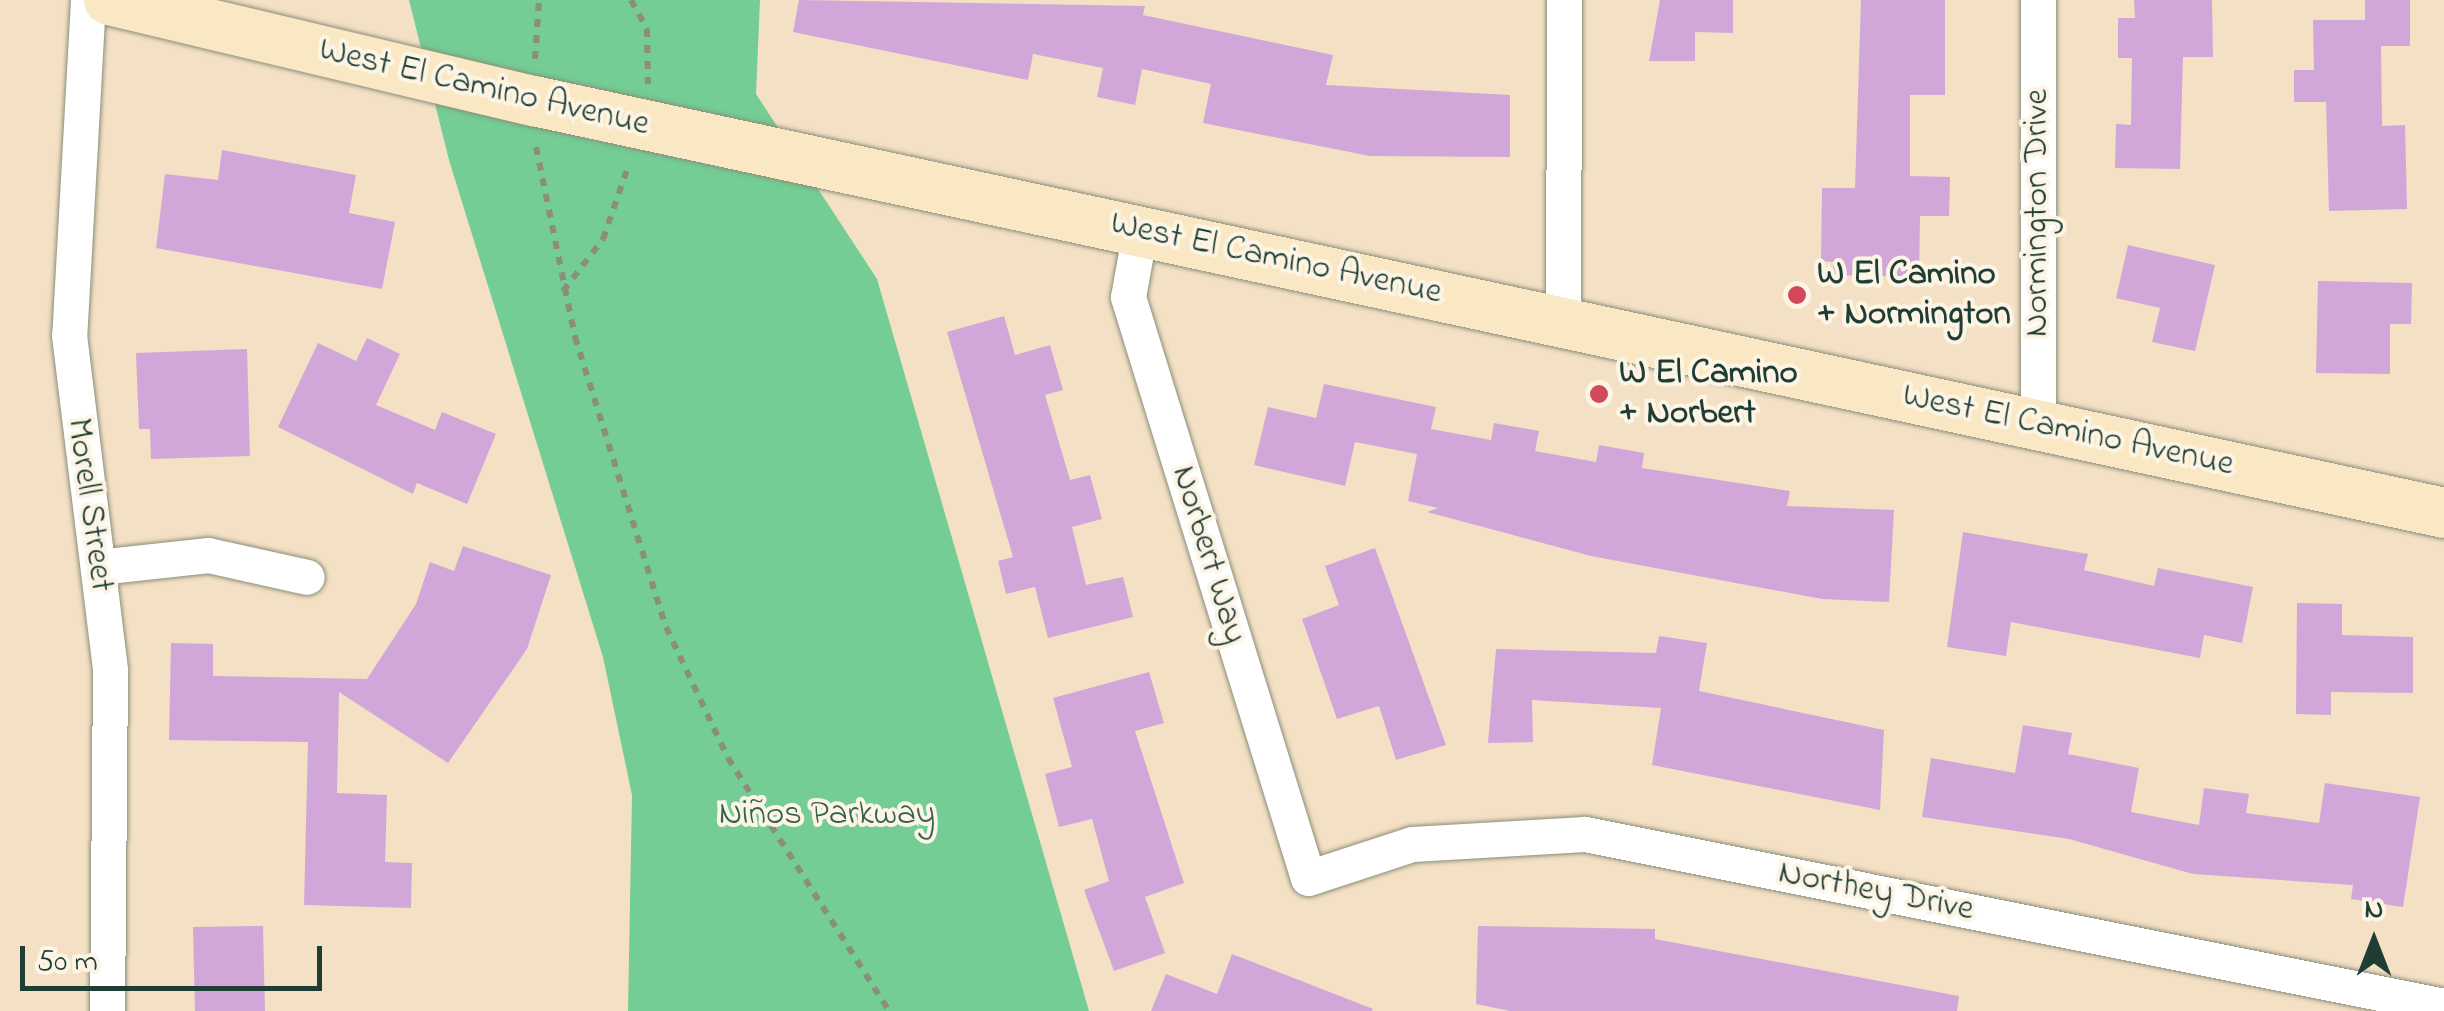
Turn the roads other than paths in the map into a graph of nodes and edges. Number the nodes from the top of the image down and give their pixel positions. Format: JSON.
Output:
{"nodes":[{"id":1,"x":88,"y":0,"type":"edge"},
{"id":2,"x":109,"y":0,"type":"edge"},
{"id":3,"x":1564,"y":0,"type":"edge"},
{"id":4,"x":2038,"y":0,"type":"edge"},
{"id":5,"x":1140,"y":231,"type":"junction"},
{"id":6,"x":1563,"y":318,"type":"junction"},
{"id":7,"x":2038,"y":426,"type":"junction"},
{"id":8,"x":2444,"y":513,"type":"edge"},
{"id":9,"x":98,"y":567,"type":"junction"},
{"id":10,"x":307,"y":577,"type":"dead end"},
{"id":11,"x":1308,"y":878,"type":"joint"},
{"id":12,"x":2444,"y":1006,"type":"edge"},
{"id":13,"x":107,"y":1011,"type":"edge"}],
"edges":[{"from":1,"to":9,"type":"street","name":"Morell Street"},
{"from":2,"to":5,"type":"main road","name":"West El Camino Avenue"},
{"from":3,"to":6,"type":"street"},
{"from":4,"to":7,"type":"street","name":"Normington Drive"},
{"from":5,"to":6,"type":"main road","name":"West El Camino Avenue"},
{"from":5,"to":11,"type":"street","name":"Norbert Way"},
{"from":6,"to":7,"type":"main road","name":"West El Camino Avenue"},
{"from":7,"to":8,"type":"main road","name":"West El Camino Avenue"},
{"from":9,"to":10,"type":"street"},
{"from":9,"to":13,"type":"street","name":"Morell Street"},
{"from":11,"to":12,"type":"street","name":"Northey Drive"}]}
